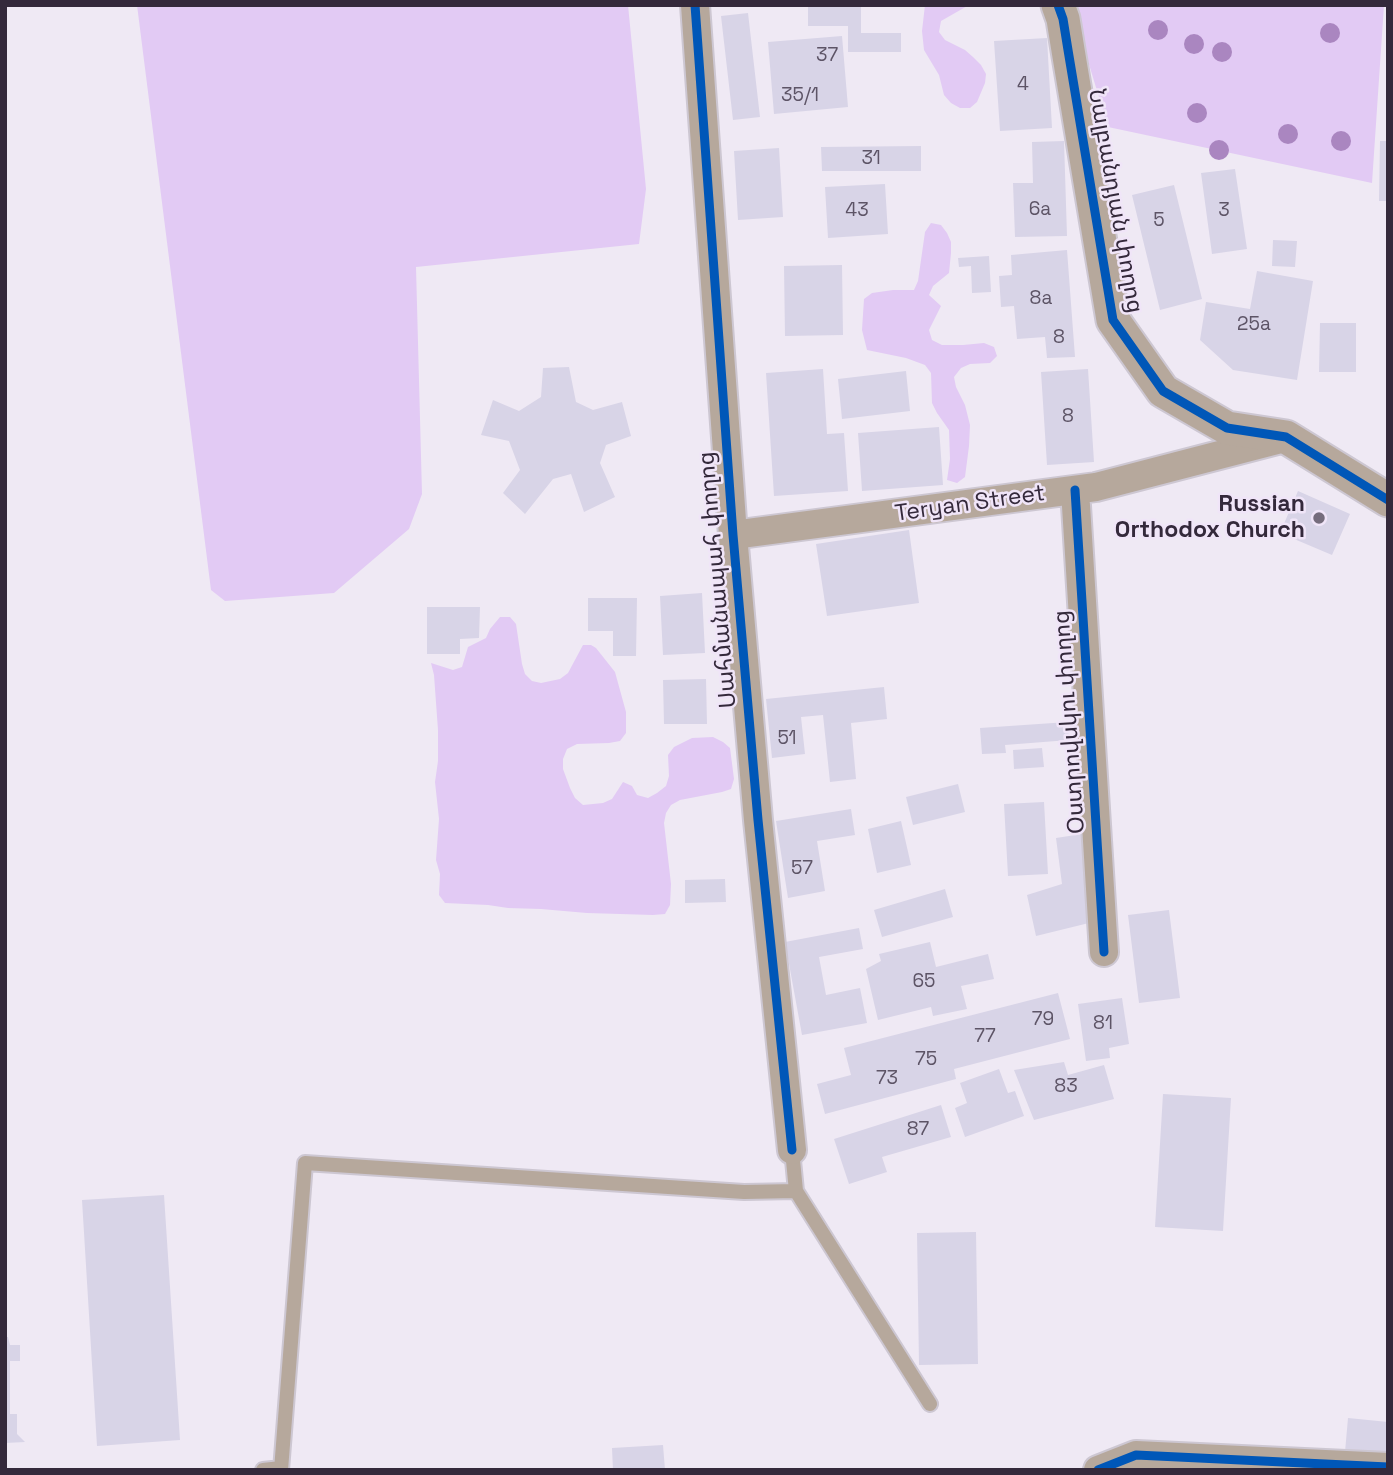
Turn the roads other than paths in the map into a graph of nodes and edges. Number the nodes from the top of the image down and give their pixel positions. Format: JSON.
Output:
{"nodes":[{"id":1,"x":695,"y":5,"type":"edge"},
{"id":2,"x":1058,"y":5,"type":"edge"},
{"id":3,"x":1286,"y":437,"type":"junction"},
{"id":4,"x":1075,"y":490,"type":"junction"},
{"id":5,"x":1388,"y":500,"type":"edge"},
{"id":6,"x":733,"y":535,"type":"junction"},
{"id":7,"x":1104,"y":952,"type":"dead end"},
{"id":8,"x":792,"y":1150,"type":"joint"},
{"id":9,"x":796,"y":1191,"type":"junction"},
{"id":10,"x":930,"y":1404,"type":"dead end"},
{"id":11,"x":1303,"y":1466,"type":"edge"},
{"id":12,"x":1388,"y":1468,"type":"edge"},
{"id":13,"x":281,"y":1469,"type":"edge"},
{"id":14,"x":263,"y":1470,"type":"edge"},
{"id":15,"x":1098,"y":1470,"type":"edge"}],
"edges":[{"from":1,"to":6,"type":"street","name":"Սահմանապահ փողոց"},
{"from":2,"to":3,"type":"street","name":"Նալբանդյան փողոց"},
{"from":3,"to":4,"type":"street","name":"Teryan Street"},
{"from":3,"to":5,"type":"street","name":"Նալբանդյան փողոց"},
{"from":4,"to":6,"type":"street","name":"Teryan Street"},
{"from":4,"to":7,"type":"street","name":"Օստրովսկու փողոց"},
{"from":6,"to":8,"type":"street","name":"Սահմանապահ փողոց"},
{"from":8,"to":9,"type":"lane"},
{"from":9,"to":10,"type":"lane"},
{"from":9,"to":13,"type":"lane"},
{"from":11,"to":12,"type":"street"},
{"from":11,"to":15,"type":"street"},
{"from":13,"to":14,"type":"lane"}]}
